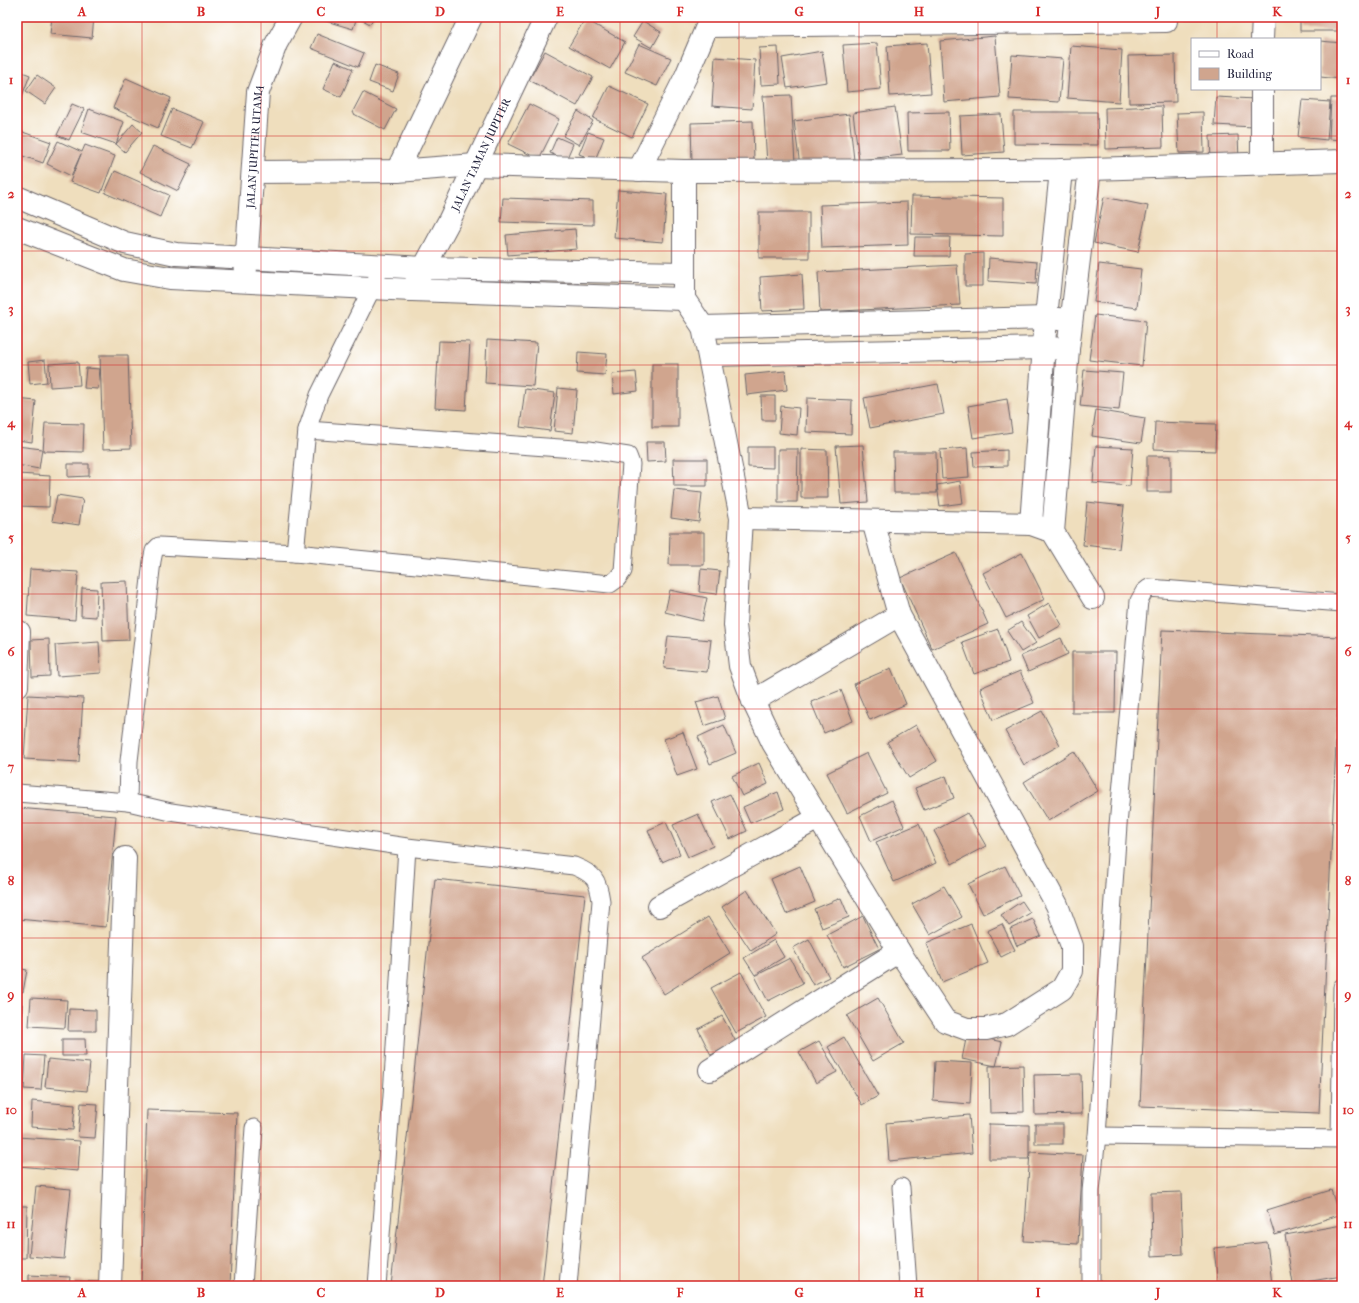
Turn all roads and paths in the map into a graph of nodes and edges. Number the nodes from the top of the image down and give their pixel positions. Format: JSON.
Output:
{"nodes":[{"id":1,"x":290,"y":17,"type":"edge"},
{"id":2,"x":471,"y":17,"type":"edge"},
{"id":3,"x":546,"y":17,"type":"edge"},
{"id":4,"x":1263,"y":17,"type":"edge"},
{"id":5,"x":1166,"y":21,"type":"dead end"},
{"id":6,"x":709,"y":22,"type":"edge"},
{"id":7,"x":1262,"y":38,"type":"edge"},
{"id":8,"x":1262,"y":90,"type":"edge"},
{"id":9,"x":1342,"y":161,"type":"edge"},
{"id":10,"x":1262,"y":163,"type":"junction"},
{"id":11,"x":476,"y":165,"type":"junction"},
{"id":12,"x":1090,"y":169,"type":"junction"},
{"id":13,"x":639,"y":170,"type":"junction"},
{"id":14,"x":1061,"y":170,"type":"junction"},
{"id":15,"x":397,"y":171,"type":"junction"},
{"id":16,"x":684,"y":171,"type":"junction"},
{"id":17,"x":253,"y":172,"type":"junction"},
{"id":18,"x":17,"y":197,"type":"edge"},
{"id":19,"x":17,"y":228,"type":"edge"},
{"id":20,"x":247,"y":258,"type":"junction"},
{"id":21,"x":383,"y":266,"type":"junction"},
{"id":22,"x":424,"y":268,"type":"junction"},
{"id":23,"x":684,"y":273,"type":"junction"},
{"id":24,"x":245,"y":282,"type":"junction"},
{"id":25,"x":372,"y":288,"type":"junction"},
{"id":26,"x":412,"y":290,"type":"junction"},
{"id":27,"x":684,"y":299,"type":"junction"},
{"id":28,"x":1046,"y":318,"type":"junction"},
{"id":29,"x":1071,"y":320,"type":"junction"},
{"id":30,"x":703,"y":327,"type":"junction"},
{"id":31,"x":1045,"y":348,"type":"junction"},
{"id":32,"x":1068,"y":349,"type":"junction"},
{"id":33,"x":709,"y":355,"type":"junction"},
{"id":34,"x":307,"y":430,"type":"junction"},
{"id":35,"x":742,"y":518,"type":"junction"},
{"id":36,"x":873,"y":521,"type":"junction"},
{"id":37,"x":1031,"y":524,"type":"junction"},
{"id":38,"x":1052,"y":532,"type":"junction"},
{"id":39,"x":295,"y":553,"type":"junction"},
{"id":40,"x":1093,"y":598,"type":"dead end"},
{"id":41,"x":1342,"y":603,"type":"edge"},
{"id":42,"x":899,"y":615,"type":"junction"},
{"id":43,"x":19,"y":632,"type":"dead end"},
{"id":44,"x":17,"y":686,"type":"edge"},
{"id":45,"x":753,"y":701,"type":"junction"},
{"id":46,"x":17,"y":793,"type":"edge"},
{"id":47,"x":128,"y":802,"type":"junction"},
{"id":48,"x":818,"y":818,"type":"junction"},
{"id":49,"x":407,"y":847,"type":"junction"},
{"id":50,"x":125,"y":858,"type":"dead end"},
{"id":51,"x":658,"y":906,"type":"dead end"},
{"id":52,"x":899,"y":951,"type":"junction"},
{"id":53,"x":1342,"y":987,"type":"edge"},
{"id":54,"x":710,"y":1070,"type":"dead end"},
{"id":55,"x":254,"y":1128,"type":"dead end"},
{"id":56,"x":1097,"y":1136,"type":"junction"},
{"id":57,"x":1341,"y":1139,"type":"edge"},
{"id":58,"x":901,"y":1187,"type":"dead end"},
{"id":59,"x":110,"y":1286,"type":"edge"},
{"id":60,"x":243,"y":1286,"type":"edge"},
{"id":61,"x":377,"y":1286,"type":"edge"},
{"id":62,"x":568,"y":1286,"type":"edge"},
{"id":63,"x":908,"y":1286,"type":"edge"},
{"id":64,"x":1091,"y":1286,"type":"edge"}],
"edges":[{"from":1,"to":17,"type":"street","name":"JALAN JUPITER UTAMA"},
{"from":2,"to":15,"type":"street"},
{"from":3,"to":11,"type":"street","name":"JALAN TAMAN JUPITER"},
{"from":4,"to":7,"type":"street"},
{"from":5,"to":6,"type":"street"},
{"from":6,"to":13,"type":"street"},
{"from":8,"to":10,"type":"street"},
{"from":9,"to":10,"type":"street"},
{"from":10,"to":12,"type":"street"},
{"from":11,"to":13,"type":"street"},
{"from":11,"to":15,"type":"street"},
{"from":11,"to":22,"type":"street","name":"JALAN TAMAN JUPITER"},
{"from":12,"to":14,"type":"street"},
{"from":12,"to":29,"type":"street"},
{"from":13,"to":16,"type":"street"},
{"from":14,"to":16,"type":"street"},
{"from":14,"to":28,"type":"street"},
{"from":15,"to":17,"type":"street"},
{"from":16,"to":23,"type":"street"},
{"from":17,"to":20,"type":"street","name":"JALAN JUPITER UTAMA"},
{"from":18,"to":20,"type":"street"},
{"from":19,"to":24,"type":"street"},
{"from":20,"to":21,"type":"street"},
{"from":20,"to":24,"type":"street","name":"JALAN JUPITER UTAMA"},
{"from":21,"to":22,"type":"street"},
{"from":21,"to":25,"type":"lane"},
{"from":22,"to":23,"type":"street"},
{"from":22,"to":26,"type":"street","name":"JALAN TAMAN JUPITER"},
{"from":23,"to":27,"type":"street"},
{"from":24,"to":25,"type":"street"},
{"from":25,"to":26,"type":"street"},
{"from":25,"to":34,"type":"lane"},
{"from":26,"to":27,"type":"street"},
{"from":27,"to":30,"type":"street"},
{"from":28,"to":29,"type":"street"},
{"from":28,"to":30,"type":"street"},
{"from":28,"to":31,"type":"street"},
{"from":29,"to":32,"type":"street"},
{"from":30,"to":33,"type":"street"},
{"from":31,"to":32,"type":"street"},
{"from":31,"to":33,"type":"street"},
{"from":31,"to":37,"type":"street"},
{"from":32,"to":38,"type":"street"},
{"from":33,"to":35,"type":"street"},
{"from":34,"to":39,"type":"lane"},
{"from":34,"to":39,"type":"lane"},
{"from":35,"to":36,"type":"street"},
{"from":35,"to":45,"type":"street"},
{"from":36,"to":37,"type":"street"},
{"from":36,"to":42,"type":"street"},
{"from":37,"to":38,"type":"street"},
{"from":38,"to":40,"type":"street"},
{"from":39,"to":47,"type":"lane"},
{"from":41,"to":56,"type":"lane"},
{"from":42,"to":45,"type":"street"},
{"from":42,"to":52,"type":"street"},
{"from":43,"to":44,"type":"street"},
{"from":45,"to":48,"type":"street"},
{"from":46,"to":47,"type":"lane"},
{"from":47,"to":49,"type":"lane"},
{"from":48,"to":51,"type":"street"},
{"from":48,"to":52,"type":"street"},
{"from":49,"to":61,"type":"lane"},
{"from":49,"to":62,"type":"lane"},
{"from":50,"to":59,"type":"street"},
{"from":52,"to":54,"type":"street"},
{"from":53,"to":57,"type":"lane"},
{"from":55,"to":60,"type":"lane"},
{"from":56,"to":57,"type":"lane"},
{"from":56,"to":64,"type":"lane"},
{"from":58,"to":63,"type":"lane"}]}
